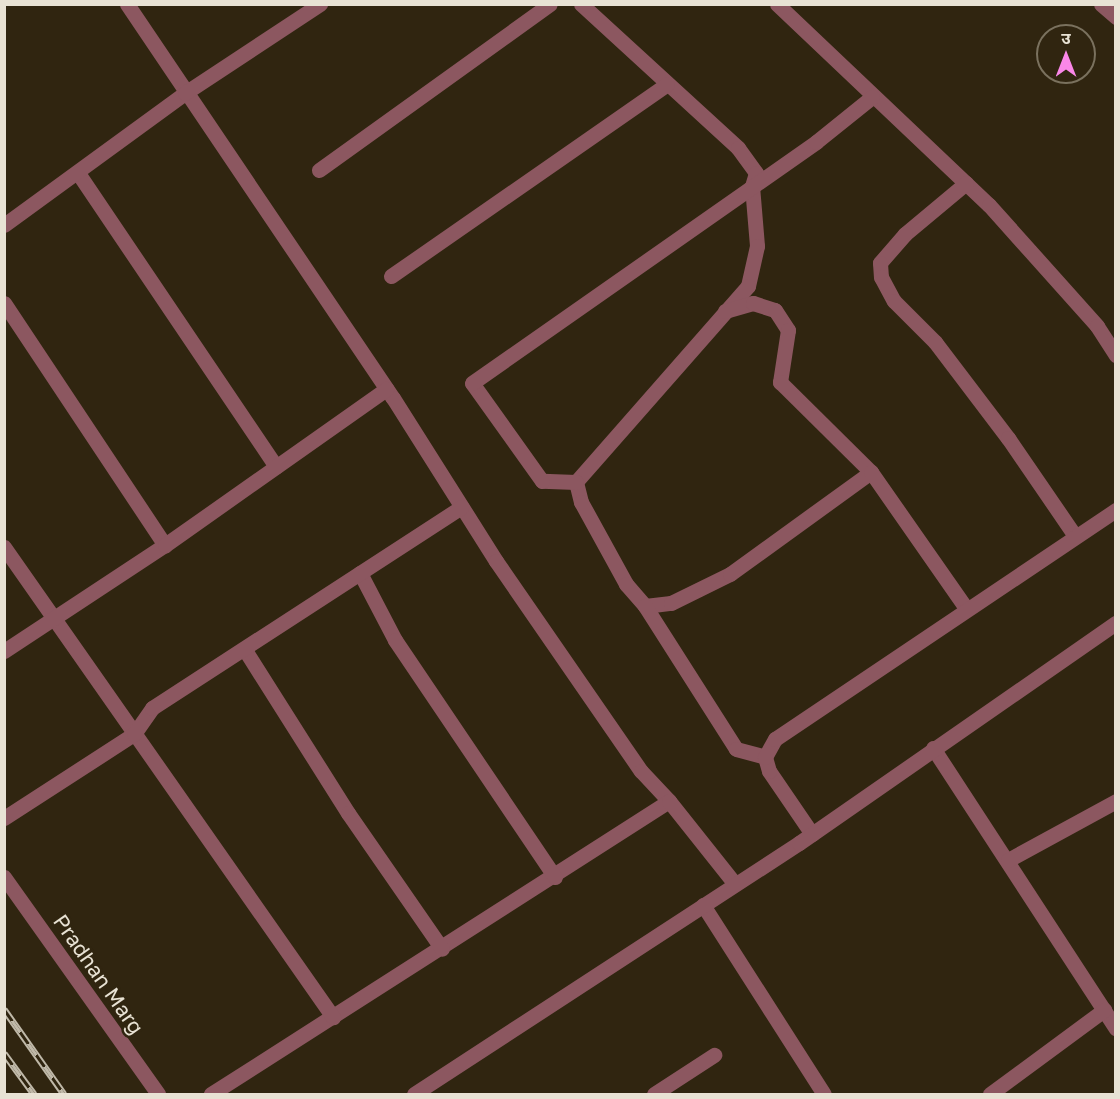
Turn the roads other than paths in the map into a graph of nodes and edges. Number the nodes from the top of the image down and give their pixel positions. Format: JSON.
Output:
{"nodes":[{"id":1,"x":127,"y":4,"type":"edge"},
{"id":2,"x":320,"y":4,"type":"edge"},
{"id":3,"x":550,"y":4,"type":"edge"},
{"id":4,"x":581,"y":4,"type":"edge"},
{"id":5,"x":777,"y":4,"type":"edge"},
{"id":6,"x":1101,"y":4,"type":"edge"},
{"id":7,"x":1116,"y":17,"type":"edge"},
{"id":8,"x":667,"y":84,"type":"junction"},
{"id":9,"x":185,"y":93,"type":"junction"},
{"id":10,"x":872,"y":97,"type":"junction"},
{"id":11,"x":319,"y":171,"type":"dead end"},
{"id":12,"x":78,"y":173,"type":"junction"},
{"id":13,"x":966,"y":183,"type":"junction"},
{"id":14,"x":752,"y":186,"type":"junction"},
{"id":15,"x":4,"y":225,"type":"edge"},
{"id":16,"x":391,"y":276,"type":"dead end"},
{"id":17,"x":4,"y":303,"type":"edge"},
{"id":18,"x":725,"y":311,"type":"junction"},
{"id":19,"x":1116,"y":355,"type":"edge"},
{"id":20,"x":386,"y":389,"type":"junction"},
{"id":21,"x":276,"y":466,"type":"junction"},
{"id":22,"x":871,"y":472,"type":"junction"},
{"id":23,"x":576,"y":482,"type":"junction"},
{"id":24,"x":462,"y":507,"type":"junction"},
{"id":25,"x":1116,"y":510,"type":"edge"},
{"id":26,"x":1075,"y":536,"type":"junction"},
{"id":27,"x":165,"y":545,"type":"junction"},
{"id":28,"x":4,"y":547,"type":"edge"},
{"id":29,"x":360,"y":573,"type":"junction"},
{"id":30,"x":645,"y":606,"type":"junction"},
{"id":31,"x":966,"y":608,"type":"junction"},
{"id":32,"x":54,"y":619,"type":"junction"},
{"id":33,"x":1116,"y":623,"type":"edge"},
{"id":34,"x":245,"y":650,"type":"junction"},
{"id":35,"x":4,"y":651,"type":"edge"},
{"id":36,"x":134,"y":734,"type":"junction"},
{"id":37,"x":933,"y":748,"type":"junction"},
{"id":38,"x":765,"y":757,"type":"junction"},
{"id":39,"x":669,"y":801,"type":"junction"},
{"id":40,"x":1116,"y":801,"type":"edge"},
{"id":41,"x":4,"y":818,"type":"edge"},
{"id":42,"x":812,"y":834,"type":"junction"},
{"id":43,"x":1008,"y":860,"type":"junction"},
{"id":44,"x":4,"y":877,"type":"edge"},
{"id":45,"x":555,"y":877,"type":"junction"},
{"id":46,"x":735,"y":884,"type":"junction"},
{"id":47,"x":703,"y":905,"type":"junction"},
{"id":48,"x":442,"y":949,"type":"junction"},
{"id":49,"x":1104,"y":1010,"type":"junction"},
{"id":50,"x":333,"y":1017,"type":"junction"},
{"id":51,"x":1116,"y":1029,"type":"edge"},
{"id":52,"x":714,"y":1055,"type":"dead end"},
{"id":53,"x":663,"y":1092,"type":"edge"},
{"id":54,"x":158,"y":1095,"type":"edge"},
{"id":55,"x":211,"y":1095,"type":"edge"},
{"id":56,"x":414,"y":1095,"type":"edge"},
{"id":57,"x":824,"y":1095,"type":"edge"},
{"id":58,"x":990,"y":1095,"type":"edge"}],
"edges":[{"from":1,"to":9,"type":"street"},
{"from":2,"to":9,"type":"street"},
{"from":3,"to":11,"type":"street"},
{"from":4,"to":8,"type":"street"},
{"from":5,"to":10,"type":"street"},
{"from":6,"to":7,"type":"street"},
{"from":8,"to":14,"type":"street"},
{"from":8,"to":16,"type":"street"},
{"from":9,"to":12,"type":"street"},
{"from":9,"to":20,"type":"street"},
{"from":10,"to":13,"type":"street"},
{"from":10,"to":14,"type":"street"},
{"from":12,"to":15,"type":"street"},
{"from":12,"to":21,"type":"street"},
{"from":13,"to":19,"type":"street"},
{"from":13,"to":26,"type":"street"},
{"from":14,"to":18,"type":"street"},
{"from":14,"to":23,"type":"street"},
{"from":17,"to":27,"type":"street"},
{"from":18,"to":22,"type":"street"},
{"from":18,"to":23,"type":"street"},
{"from":20,"to":21,"type":"street"},
{"from":20,"to":24,"type":"street"},
{"from":21,"to":27,"type":"street"},
{"from":22,"to":30,"type":"street"},
{"from":22,"to":31,"type":"street"},
{"from":23,"to":30,"type":"street"},
{"from":24,"to":29,"type":"street"},
{"from":24,"to":39,"type":"street"},
{"from":25,"to":26,"type":"street"},
{"from":26,"to":31,"type":"street"},
{"from":27,"to":32,"type":"street"},
{"from":28,"to":32,"type":"street"},
{"from":29,"to":34,"type":"street"},
{"from":29,"to":45,"type":"street"},
{"from":30,"to":38,"type":"street"},
{"from":31,"to":38,"type":"street"},
{"from":32,"to":35,"type":"street"},
{"from":32,"to":36,"type":"street"},
{"from":33,"to":37,"type":"street"},
{"from":34,"to":36,"type":"street"},
{"from":34,"to":48,"type":"street"},
{"from":36,"to":41,"type":"street"},
{"from":36,"to":50,"type":"street"},
{"from":37,"to":42,"type":"street"},
{"from":37,"to":43,"type":"street"},
{"from":38,"to":42,"type":"street"},
{"from":39,"to":45,"type":"street"},
{"from":39,"to":46,"type":"street"},
{"from":40,"to":43,"type":"street"},
{"from":42,"to":46,"type":"street"},
{"from":43,"to":49,"type":"street"},
{"from":44,"to":54,"type":"street","name":"Pradhan Marg"},
{"from":45,"to":48,"type":"street"},
{"from":46,"to":47,"type":"street"},
{"from":47,"to":56,"type":"street"},
{"from":47,"to":57,"type":"street"},
{"from":48,"to":50,"type":"street"},
{"from":49,"to":51,"type":"street"},
{"from":49,"to":58,"type":"street"},
{"from":50,"to":55,"type":"street"},
{"from":52,"to":53,"type":"street"}]}
